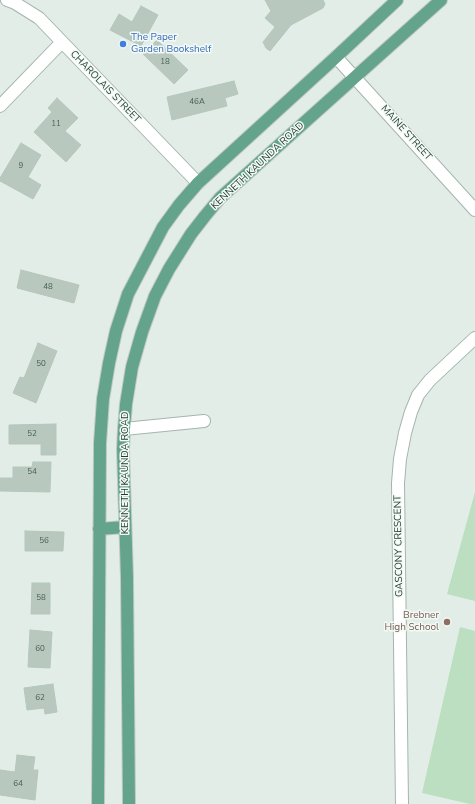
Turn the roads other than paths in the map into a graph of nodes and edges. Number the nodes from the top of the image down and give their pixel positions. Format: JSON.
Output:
{"nodes":[{"id":1,"x":8,"y":0,"type":"edge"},
{"id":2,"x":397,"y":0,"type":"edge"},
{"id":3,"x":441,"y":0,"type":"edge"},
{"id":4,"x":62,"y":42,"type":"junction"},
{"id":5,"x":336,"y":57,"type":"junction"},
{"id":6,"x":355,"y":78,"type":"junction"},
{"id":7,"x":0,"y":106,"type":"edge"},
{"id":8,"x":198,"y":182,"type":"junction"},
{"id":9,"x":475,"y":210,"type":"edge"},
{"id":10,"x":475,"y":338,"type":"edge"},
{"id":11,"x":204,"y":422,"type":"dead end"},
{"id":12,"x":124,"y":429,"type":"junction"},
{"id":13,"x":125,"y":527,"type":"junction"},
{"id":14,"x":99,"y":529,"type":"junction"},
{"id":15,"x":98,"y":804,"type":"edge"},
{"id":16,"x":129,"y":804,"type":"edge"},
{"id":17,"x":402,"y":804,"type":"edge"}],
"edges":[{"from":1,"to":4,"type":"street","name":"CHAROLAIS STREET"},
{"from":2,"to":5,"type":"main road"},
{"from":3,"to":6,"type":"main road","name":"KENNETH KAUNDA ROAD"},
{"from":4,"to":7,"type":"street"},
{"from":4,"to":8,"type":"street","name":"CHAROLAIS STREET"},
{"from":5,"to":6,"type":"street","name":"MAINE STREET"},
{"from":5,"to":8,"type":"main road"},
{"from":6,"to":9,"type":"street","name":"MAINE STREET"},
{"from":6,"to":12,"type":"main road","name":"KENNETH KAUNDA ROAD"},
{"from":8,"to":14,"type":"main road"},
{"from":10,"to":17,"type":"street","name":"GASCONY CRESCENT"},
{"from":11,"to":12,"type":"street"},
{"from":12,"to":13,"type":"main road","name":"KENNETH KAUNDA ROAD"},
{"from":13,"to":14,"type":"main road"},
{"from":13,"to":16,"type":"main road","name":"KENNETH KAUNDA ROAD"},
{"from":14,"to":15,"type":"main road"}]}
